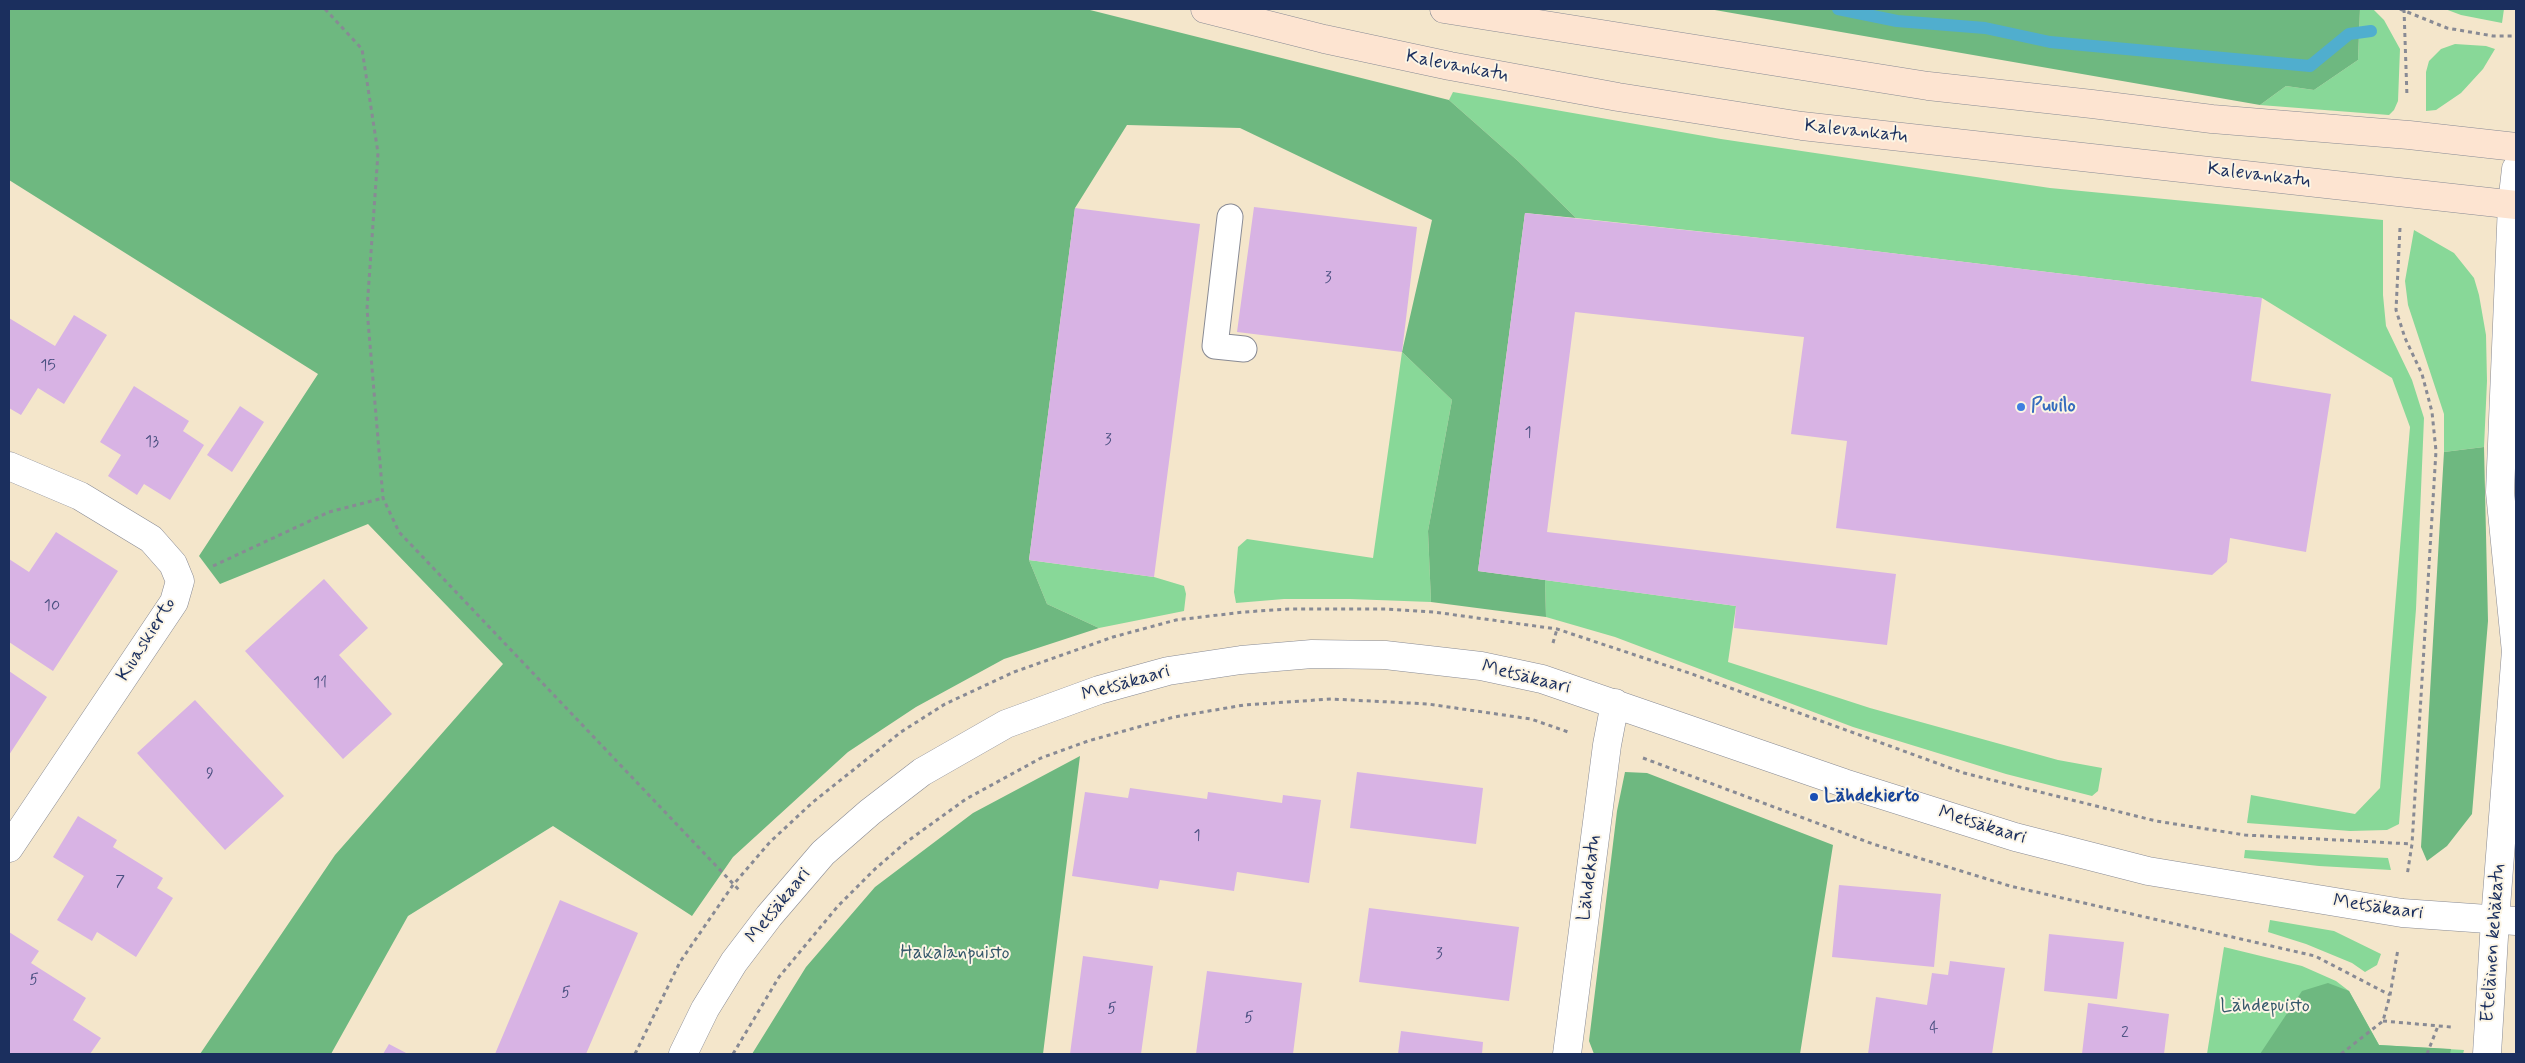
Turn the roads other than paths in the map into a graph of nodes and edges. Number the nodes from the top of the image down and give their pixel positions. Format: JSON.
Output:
{"nodes":[{"id":1,"x":1204,"y":9,"type":"edge"},
{"id":2,"x":1444,"y":9,"type":"edge"},
{"id":3,"x":2516,"y":147,"type":"edge"},
{"id":4,"x":2516,"y":170,"type":"edge"},
{"id":5,"x":2514,"y":205,"type":"edge"},
{"id":6,"x":1230,"y":217,"type":"dead end"},
{"id":7,"x":1244,"y":349,"type":"dead end"},
{"id":8,"x":9,"y":466,"type":"edge"},
{"id":9,"x":2516,"y":651,"type":"edge"},
{"id":10,"x":1615,"y":703,"type":"junction"},
{"id":11,"x":9,"y":848,"type":"edge"},
{"id":12,"x":2506,"y":920,"type":"edge"},
{"id":13,"x":683,"y":1054,"type":"edge"},
{"id":14,"x":1567,"y":1054,"type":"edge"},
{"id":15,"x":2487,"y":1054,"type":"edge"}],
"edges":[{"from":1,"to":5,"type":"main road","name":"Kalevankatu"},
{"from":2,"to":3,"type":"main road"},
{"from":4,"to":5,"type":"street","name":"Eteläinen kehäkatu"},
{"from":5,"to":9,"type":"street","name":"Eteläinen kehäkatu"},
{"from":6,"to":7,"type":"lane"},
{"from":8,"to":11,"type":"street","name":"Kiuaskierto"},
{"from":9,"to":12,"type":"street","name":"Eteläinen kehäkatu"},
{"from":10,"to":12,"type":"street","name":"Metsäkaari"},
{"from":10,"to":13,"type":"street","name":"Metsäkaari"},
{"from":10,"to":14,"type":"street","name":"Lähdekatu"},
{"from":12,"to":15,"type":"street","name":"Eteläinen kehäkatu"}]}
